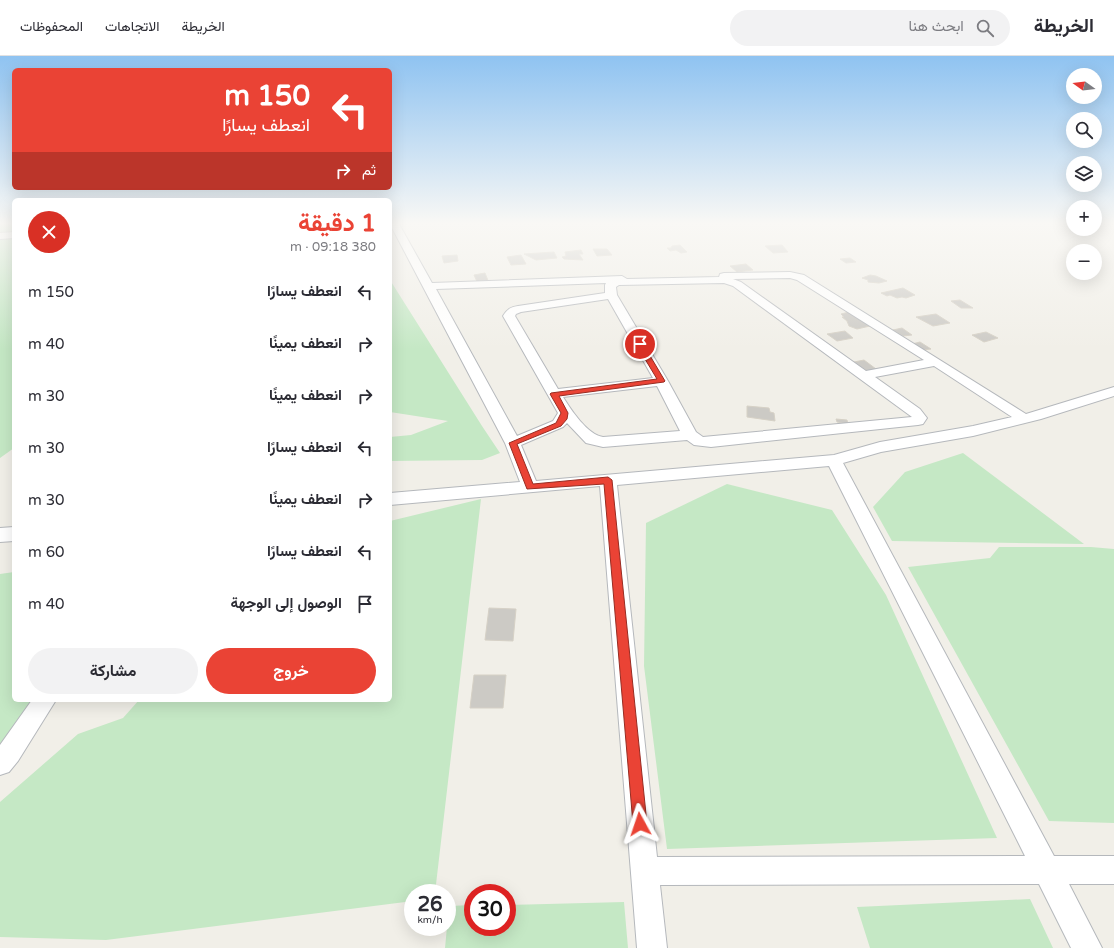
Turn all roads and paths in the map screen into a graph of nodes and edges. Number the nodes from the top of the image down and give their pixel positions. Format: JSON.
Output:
{"nodes":[{"id":1,"x":419,"y":266,"type":"edge"},
{"id":2,"x":430,"y":286,"type":"junction"},
{"id":3,"x":611,"y":295,"type":"junction"},
{"id":4,"x":936,"y":362,"type":"junction"},
{"id":5,"x":864,"y":375,"type":"junction"},
{"id":6,"x":661,"y":381,"type":"junction"},
{"id":7,"x":1114,"y":391,"type":"edge"},
{"id":8,"x":554,"y":394,"type":"junction"},
{"id":9,"x":564,"y":413,"type":"junction"},
{"id":10,"x":1024,"y":419,"type":"junction"},
{"id":11,"x":690,"y":436,"type":"junction"},
{"id":12,"x":513,"y":443,"type":"junction"},
{"id":13,"x":834,"y":460,"type":"junction"},
{"id":14,"x":608,"y":480,"type":"junction"},
{"id":15,"x":530,"y":487,"type":"junction"},
{"id":16,"x":392,"y":499,"type":"edge"},
{"id":17,"x":12,"y":534,"type":"edge"},
{"id":18,"x":0,"y":535,"type":"edge"},
{"id":19,"x":44,"y":702,"type":"edge"},
{"id":20,"x":0,"y":762,"type":"edge"},
{"id":21,"x":1047,"y":870,"type":"junction"},
{"id":22,"x":1114,"y":870,"type":"edge"},
{"id":23,"x":645,"y":871,"type":"junction"},
{"id":24,"x":652,"y":948,"type":"edge"},
{"id":25,"x":1087,"y":948,"type":"edge"}],
"edges":[{"from":1,"to":2,"type":"street"},
{"from":2,"to":4,"type":"street"},
{"from":2,"to":12,"type":"street"},
{"from":3,"to":5,"type":"street"},
{"from":3,"to":6,"type":"street"},
{"from":3,"to":8,"type":"street"},
{"from":4,"to":5,"type":"street"},
{"from":4,"to":10,"type":"street"},
{"from":5,"to":11,"type":"street"},
{"from":6,"to":8,"type":"street"},
{"from":6,"to":11,"type":"street"},
{"from":7,"to":10,"type":"street"},
{"from":8,"to":9,"type":"street"},
{"from":9,"to":11,"type":"street"},
{"from":9,"to":12,"type":"street"},
{"from":10,"to":13,"type":"street"},
{"from":12,"to":15,"type":"street"},
{"from":13,"to":14,"type":"street"},
{"from":13,"to":21,"type":"street"},
{"from":14,"to":15,"type":"street"},
{"from":14,"to":23,"type":"street"},
{"from":15,"to":16,"type":"street"},
{"from":17,"to":18,"type":"street"},
{"from":19,"to":20,"type":"street"},
{"from":21,"to":22,"type":"street"},
{"from":21,"to":23,"type":"street"},
{"from":21,"to":25,"type":"street"},
{"from":23,"to":24,"type":"street"}]}
